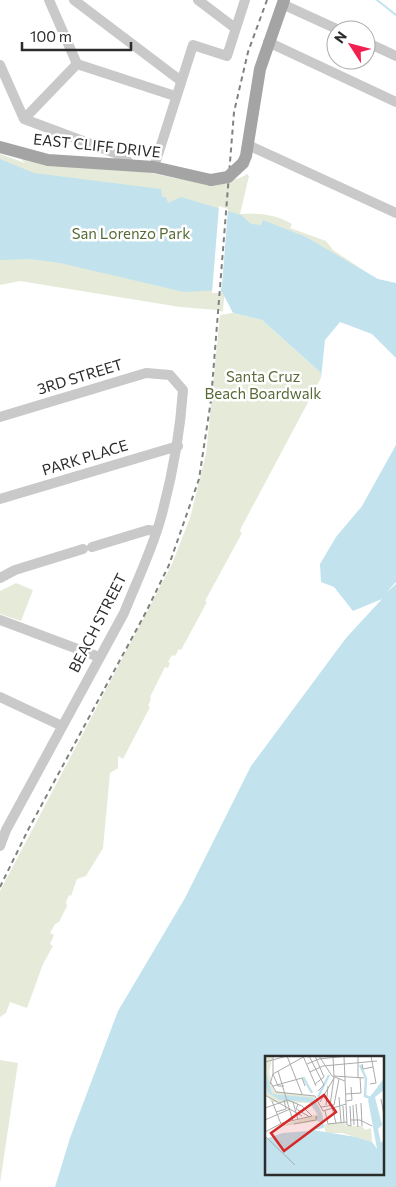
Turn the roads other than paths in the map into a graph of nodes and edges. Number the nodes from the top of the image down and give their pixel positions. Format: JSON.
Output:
{"nodes":[{"id":1,"x":49,"y":0,"type":"edge"},
{"id":2,"x":74,"y":0,"type":"edge"},
{"id":3,"x":198,"y":0,"type":"edge"},
{"id":4,"x":245,"y":0,"type":"edge"},
{"id":5,"x":283,"y":2,"type":"edge"},
{"id":6,"x":326,"y":24,"type":"edge"},
{"id":7,"x":235,"y":28,"type":"junction"},
{"id":8,"x":268,"y":42,"type":"junction"},
{"id":9,"x":376,"y":47,"type":"edge"},
{"id":10,"x":396,"y":56,"type":"edge"},
{"id":11,"x":77,"y":64,"type":"junction"},
{"id":12,"x":0,"y":65,"type":"edge"},
{"id":13,"x":181,"y":80,"type":"junction"},
{"id":14,"x":175,"y":96,"type":"junction"},
{"id":15,"x":396,"y":102,"type":"edge"},
{"id":16,"x":24,"y":119,"type":"junction"},
{"id":17,"x":248,"y":145,"type":"junction"},
{"id":18,"x":0,"y":147,"type":"edge"},
{"id":19,"x":126,"y":165,"type":"junction"},
{"id":20,"x":154,"y":167,"type":"junction"},
{"id":21,"x":396,"y":213,"type":"edge"},
{"id":22,"x":170,"y":374,"type":"joint"},
{"id":23,"x":0,"y":416,"type":"edge"},
{"id":24,"x":178,"y":446,"type":"junction"},
{"id":25,"x":0,"y":499,"type":"edge"},
{"id":26,"x":156,"y":531,"type":"junction"},
{"id":27,"x":0,"y":578,"type":"edge"},
{"id":28,"x":0,"y":620,"type":"edge"},
{"id":29,"x":99,"y":657,"type":"junction"},
{"id":30,"x":0,"y":697,"type":"edge"},
{"id":31,"x":62,"y":726,"type":"junction"},
{"id":32,"x":0,"y":846,"type":"edge"}],
"edges":[{"from":1,"to":11,"type":"street"},
{"from":2,"to":13,"type":"street"},
{"from":3,"to":7,"type":"street"},
{"from":4,"to":7,"type":"street"},
{"from":5,"to":6,"type":"street"},
{"from":5,"to":8,"type":"main road","name":"EAST CLIFF DRIVE"},
{"from":7,"to":13,"type":"street"},
{"from":8,"to":15,"type":"street"},
{"from":8,"to":17,"type":"main road","name":"EAST CLIFF DRIVE"},
{"from":9,"to":10,"type":"street"},
{"from":11,"to":14,"type":"street"},
{"from":11,"to":16,"type":"street"},
{"from":12,"to":16,"type":"street"},
{"from":13,"to":14,"type":"street"},
{"from":14,"to":20,"type":"street"},
{"from":16,"to":19,"type":"street"},
{"from":17,"to":20,"type":"main road","name":"EAST CLIFF DRIVE","bridge":true},
{"from":17,"to":21,"type":"street"},
{"from":18,"to":19,"type":"main road","name":"EAST CLIFF DRIVE"},
{"from":19,"to":20,"type":"main road","name":"EAST CLIFF DRIVE"},
{"from":22,"to":23,"type":"street","name":"3RD STREET"},
{"from":22,"to":24,"type":"street","name":"BEACH STREET"},
{"from":24,"to":25,"type":"street","name":"PARK PLACE"},
{"from":24,"to":26,"type":"street","name":"BEACH STREET"},
{"from":26,"to":27,"type":"street"},
{"from":26,"to":29,"type":"street","name":"BEACH STREET"},
{"from":28,"to":29,"type":"street"},
{"from":29,"to":31,"type":"street","name":"BEACH STREET"},
{"from":30,"to":31,"type":"street"},
{"from":31,"to":32,"type":"street","name":"BEACH STREET"}]}
